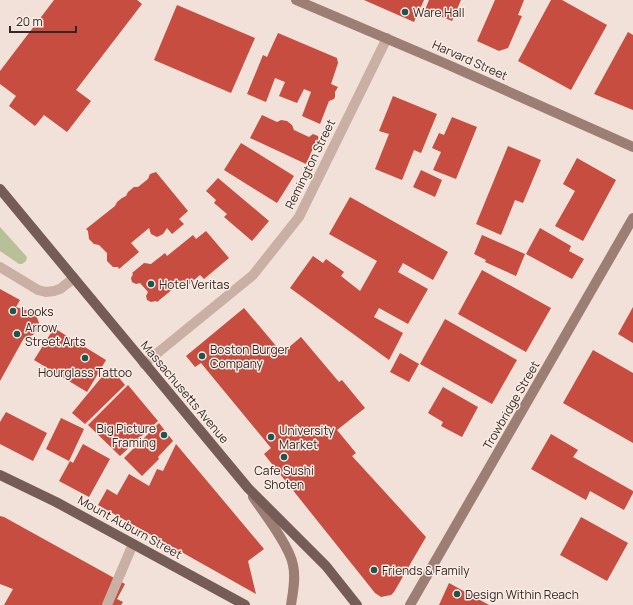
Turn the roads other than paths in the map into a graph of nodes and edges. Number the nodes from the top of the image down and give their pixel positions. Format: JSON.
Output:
{"nodes":[{"id":1,"x":296,"y":0,"type":"edge"},
{"id":2,"x":387,"y":38,"type":"junction"},
{"id":3,"x":633,"y":147,"type":"edge"},
{"id":4,"x":0,"y":188,"type":"edge"},
{"id":5,"x":633,"y":218,"type":"edge"},
{"id":6,"x":0,"y":267,"type":"edge"},
{"id":7,"x":74,"y":278,"type":"junction"},
{"id":8,"x":144,"y":364,"type":"junction"},
{"id":9,"x":0,"y":475,"type":"edge"},
{"id":10,"x":248,"y":488,"type":"junction"},
{"id":11,"x":133,"y":544,"type":"junction"},
{"id":12,"x":107,"y":605,"type":"edge"},
{"id":13,"x":245,"y":605,"type":"edge"},
{"id":14,"x":290,"y":605,"type":"edge"},
{"id":15,"x":357,"y":605,"type":"edge"},
{"id":16,"x":410,"y":605,"type":"edge"}],
"edges":[{"from":1,"to":2,"type":"main road","name":"Harvard Street"},
{"from":2,"to":3,"type":"main road","name":"Harvard Street"},
{"from":2,"to":8,"type":"street","name":"Remington Street"},
{"from":4,"to":7,"type":"main road","name":"Massachusetts Avenue"},
{"from":5,"to":16,"type":"main road","name":"Trowbridge Street"},
{"from":6,"to":7,"type":"street"},
{"from":7,"to":8,"type":"main road","name":"Massachusetts Avenue"},
{"from":8,"to":10,"type":"main road","name":"Massachusetts Avenue"},
{"from":9,"to":11,"type":"main road","name":"Mount Auburn Street"},
{"from":10,"to":14,"type":"main road"},
{"from":10,"to":15,"type":"main road","name":"Massachusetts Avenue"},
{"from":11,"to":12,"type":"street"},
{"from":11,"to":13,"type":"main road","name":"Mount Auburn Street"}]}
